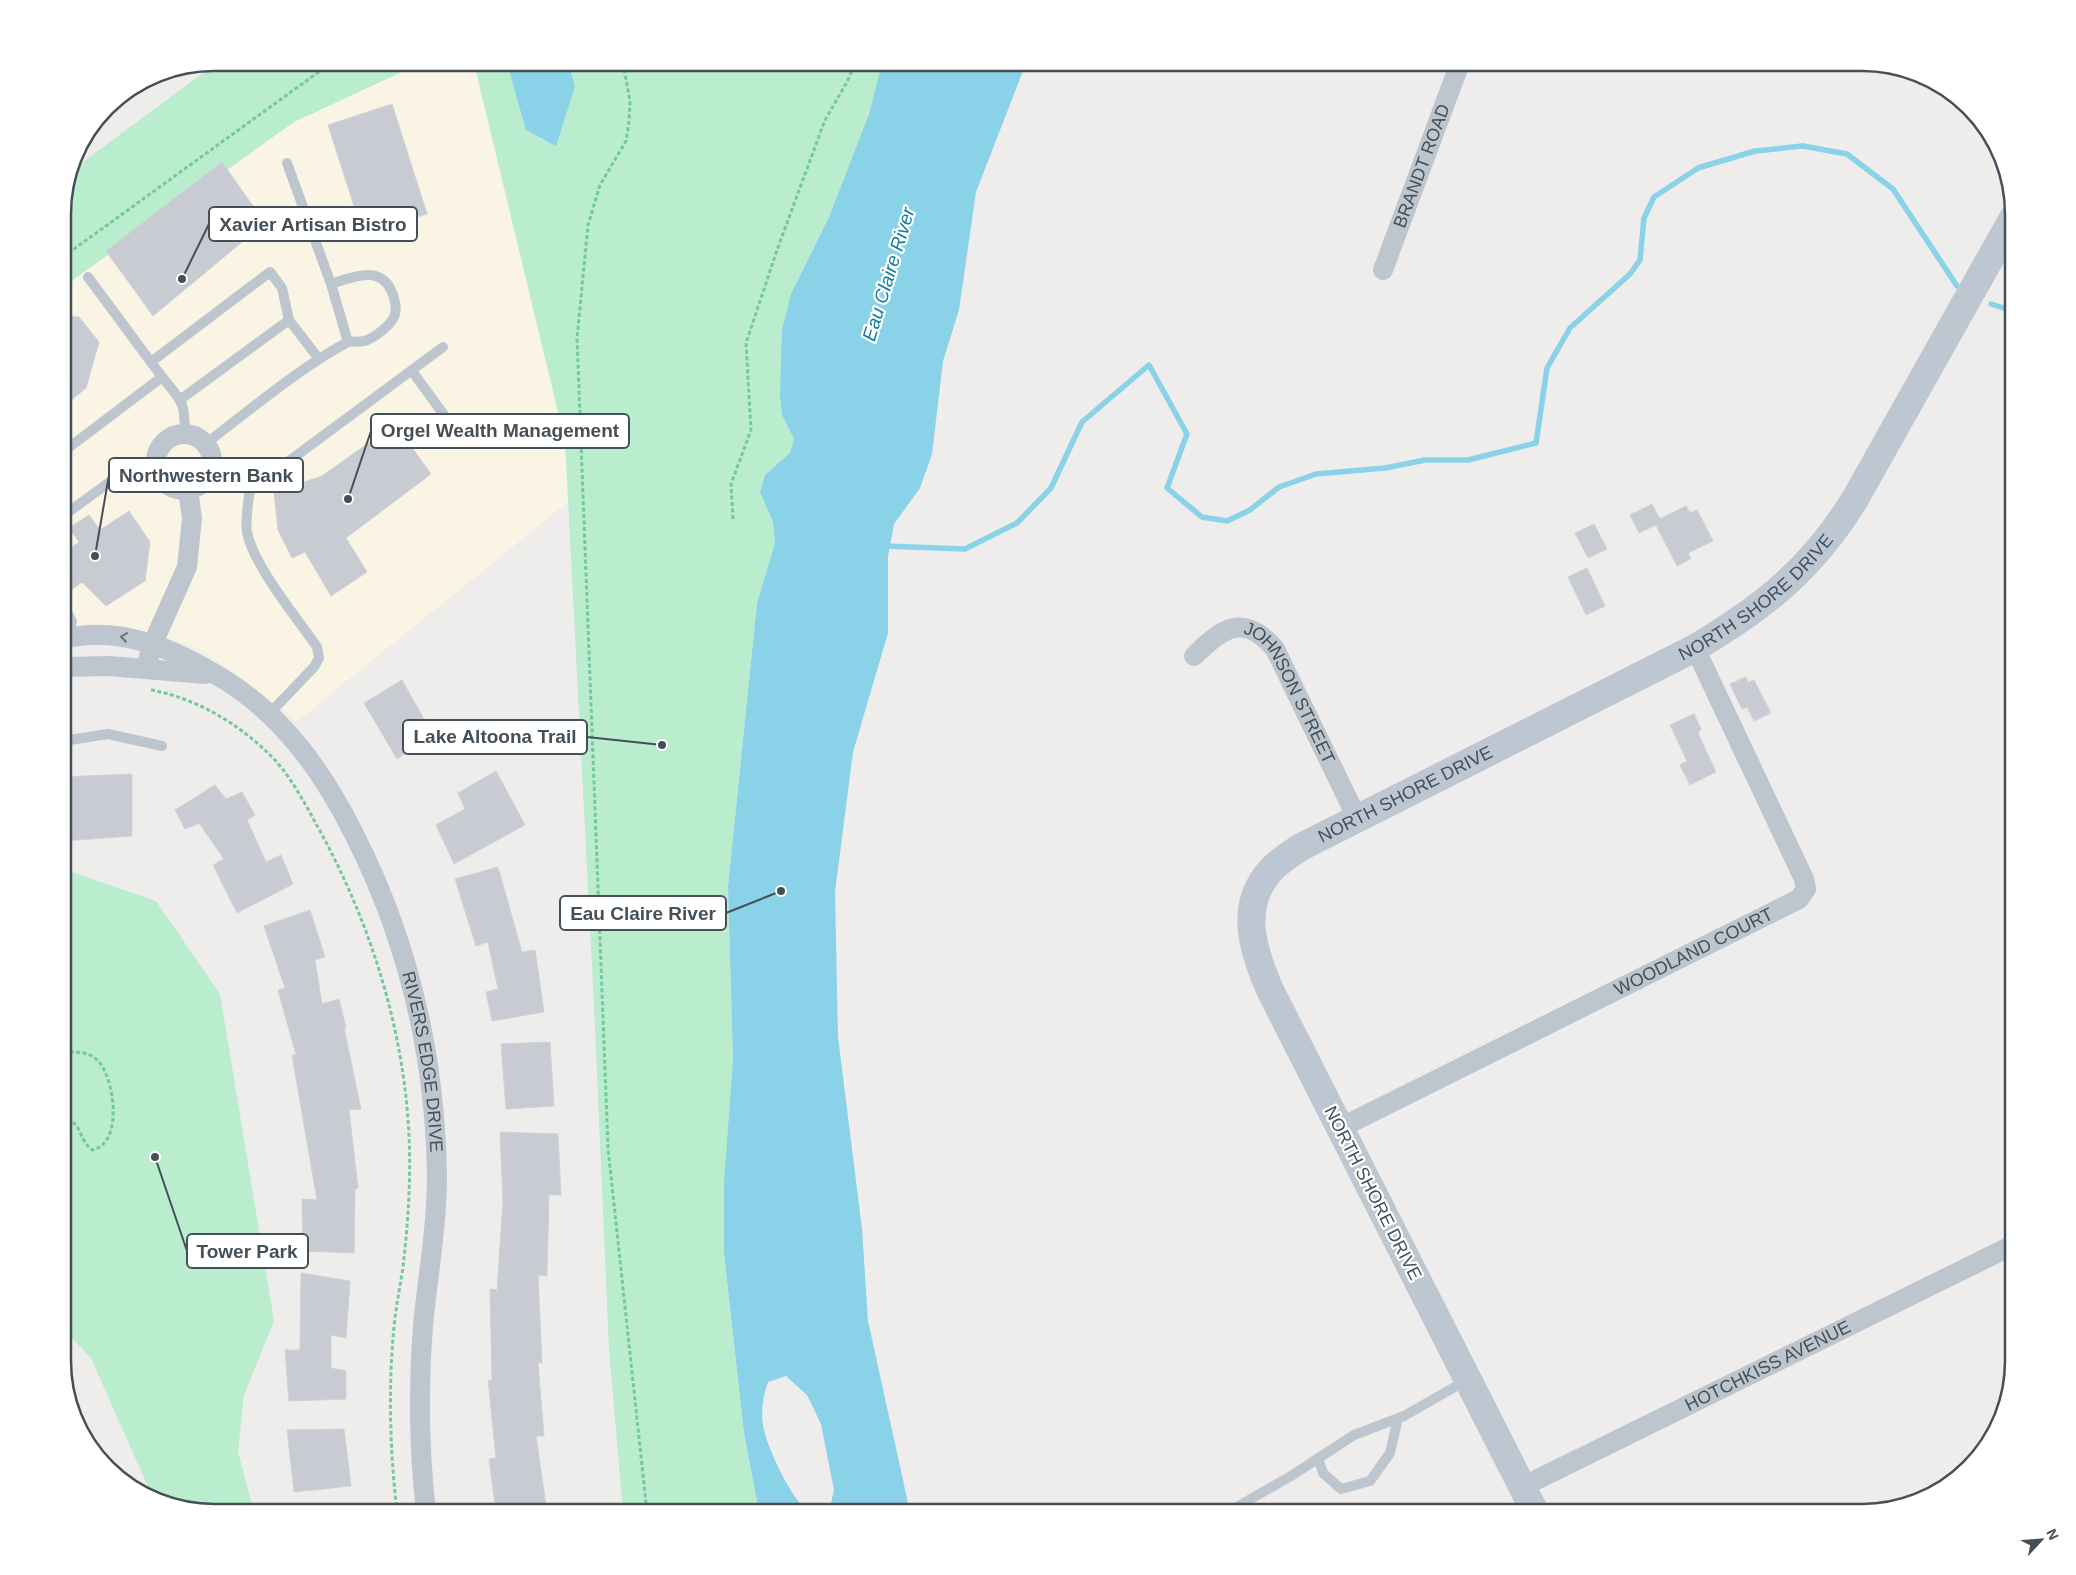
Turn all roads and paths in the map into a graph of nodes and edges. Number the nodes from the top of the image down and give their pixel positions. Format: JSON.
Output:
{"nodes":[{"id":1,"x":319,"y":71,"type":"edge"},
{"id":2,"x":625,"y":71,"type":"edge"},
{"id":3,"x":851,"y":71,"type":"edge"},
{"id":4,"x":1457,"y":71,"type":"edge"},
{"id":5,"x":287,"y":163,"type":"dead end"},
{"id":6,"x":2005,"y":234,"type":"edge"},
{"id":7,"x":72,"y":250,"type":"edge"},
{"id":8,"x":1383,"y":270,"type":"dead end"},
{"id":9,"x":88,"y":277,"type":"dead end"},
{"id":10,"x":331,"y":284,"type":"junction"},
{"id":11,"x":289,"y":320,"type":"junction"},
{"id":12,"x":348,"y":342,"type":"junction"},
{"id":13,"x":443,"y":347,"type":"dead end"},
{"id":14,"x":319,"y":359,"type":"junction"},
{"id":15,"x":151,"y":362,"type":"junction"},
{"id":16,"x":412,"y":370,"type":"junction"},
{"id":17,"x":162,"y":378,"type":"junction"},
{"id":18,"x":181,"y":399,"type":"junction"},
{"id":19,"x":184,"y":434,"type":"junction"},
{"id":20,"x":463,"y":442,"type":"dead end"},
{"id":21,"x":205,"y":444,"type":"junction"},
{"id":22,"x":72,"y":445,"type":"edge"},
{"id":23,"x":156,"y":466,"type":"junction"},
{"id":24,"x":210,"y":474,"type":"junction"},
{"id":25,"x":188,"y":490,"type":"junction"},
{"id":26,"x":250,"y":490,"type":"junction"},
{"id":27,"x":72,"y":509,"type":"edge"},
{"id":28,"x":733,"y":519,"type":"dead end"},
{"id":29,"x":72,"y":638,"type":"edge"},
{"id":30,"x":153,"y":643,"type":"junction"},
{"id":31,"x":1695,"y":648,"type":"junction"},
{"id":32,"x":1194,"y":656,"type":"dead end"},
{"id":33,"x":72,"y":666,"type":"edge"},
{"id":34,"x":146,"y":668,"type":"junction"},
{"id":35,"x":217,"y":676,"type":"junction"},
{"id":36,"x":144,"y":688,"type":"dead end"},
{"id":37,"x":270,"y":714,"type":"junction"},
{"id":38,"x":72,"y":740,"type":"edge"},
{"id":39,"x":162,"y":746,"type":"dead end"},
{"id":40,"x":1357,"y":818,"type":"junction"},
{"id":41,"x":72,"y":1052,"type":"edge"},
{"id":42,"x":72,"y":1121,"type":"edge"},
{"id":43,"x":1340,"y":1128,"type":"junction"},
{"id":44,"x":2005,"y":1249,"type":"edge"},
{"id":45,"x":1468,"y":1380,"type":"junction"},
{"id":46,"x":1398,"y":1418,"type":"junction"},
{"id":47,"x":1318,"y":1458,"type":"junction"},
{"id":48,"x":1522,"y":1488,"type":"junction"},
{"id":49,"x":396,"y":1504,"type":"edge"},
{"id":50,"x":425,"y":1504,"type":"edge"},
{"id":51,"x":646,"y":1504,"type":"edge"},
{"id":52,"x":1242,"y":1504,"type":"edge"},
{"id":53,"x":1531,"y":1504,"type":"edge"}],
"edges":[{"from":1,"to":7,"type":"path"},
{"from":2,"to":51,"type":"path"},
{"from":3,"to":28,"type":"path"},
{"from":4,"to":8,"type":"street","name":"BRANDT ROAD"},
{"from":5,"to":10,"type":"lane"},
{"from":6,"to":31,"type":"street","name":"NORTH SHORE DRIVE"},
{"from":9,"to":15,"type":"lane"},
{"from":10,"to":12,"type":"lane"},
{"from":10,"to":12,"type":"lane"},
{"from":11,"to":14,"type":"lane"},
{"from":11,"to":15,"type":"lane"},
{"from":11,"to":18,"type":"lane"},
{"from":12,"to":14,"type":"lane"},
{"from":13,"to":16,"type":"lane"},
{"from":14,"to":21,"type":"lane"},
{"from":15,"to":17,"type":"lane"},
{"from":16,"to":20,"type":"lane"},
{"from":16,"to":26,"type":"lane"},
{"from":17,"to":18,"type":"lane"},
{"from":17,"to":22,"type":"lane"},
{"from":18,"to":19,"type":"lane"},
{"from":19,"to":21,"type":"street"},
{"from":19,"to":23,"type":"street"},
{"from":21,"to":24,"type":"street"},
{"from":23,"to":25,"type":"street"},
{"from":23,"to":27,"type":"lane"},
{"from":24,"to":25,"type":"street"},
{"from":24,"to":26,"type":"lane"},
{"from":25,"to":30,"type":"street"},
{"from":26,"to":37,"type":"lane"},
{"from":30,"to":29,"type":"street","name":"RIVERS EDGE DRIVE","one_way":true},
{"from":30,"to":34,"type":"street"},
{"from":30,"to":35,"type":"street","name":"RIVERS EDGE DRIVE"},
{"from":31,"to":40,"type":"street","name":"NORTH SHORE DRIVE"},
{"from":31,"to":43,"type":"street","name":"WOODLAND COURT"},
{"from":32,"to":40,"type":"street","name":"JOHNSON STREET"},
{"from":33,"to":34,"type":"street","name":"RIVERS EDGE DRIVE"},
{"from":34,"to":35,"type":"street","name":"RIVERS EDGE DRIVE"},
{"from":35,"to":37,"type":"street","name":"RIVERS EDGE DRIVE"},
{"from":36,"to":49,"type":"path"},
{"from":37,"to":50,"type":"street","name":"RIVERS EDGE DRIVE"},
{"from":38,"to":39,"type":"lane"},
{"from":40,"to":43,"type":"street","name":"NORTH SHORE DRIVE"},
{"from":41,"to":42,"type":"path"},
{"from":43,"to":45,"type":"street","name":"NORTH SHORE DRIVE"},
{"from":44,"to":48,"type":"street","name":"HOTCHKISS AVENUE"},
{"from":45,"to":46,"type":"lane"},
{"from":45,"to":48,"type":"street","name":"NORTH SHORE DRIVE"},
{"from":46,"to":47,"type":"lane"},
{"from":46,"to":47,"type":"lane"},
{"from":47,"to":52,"type":"lane"},
{"from":48,"to":53,"type":"street","name":"NORTH SHORE DRIVE"}]}
